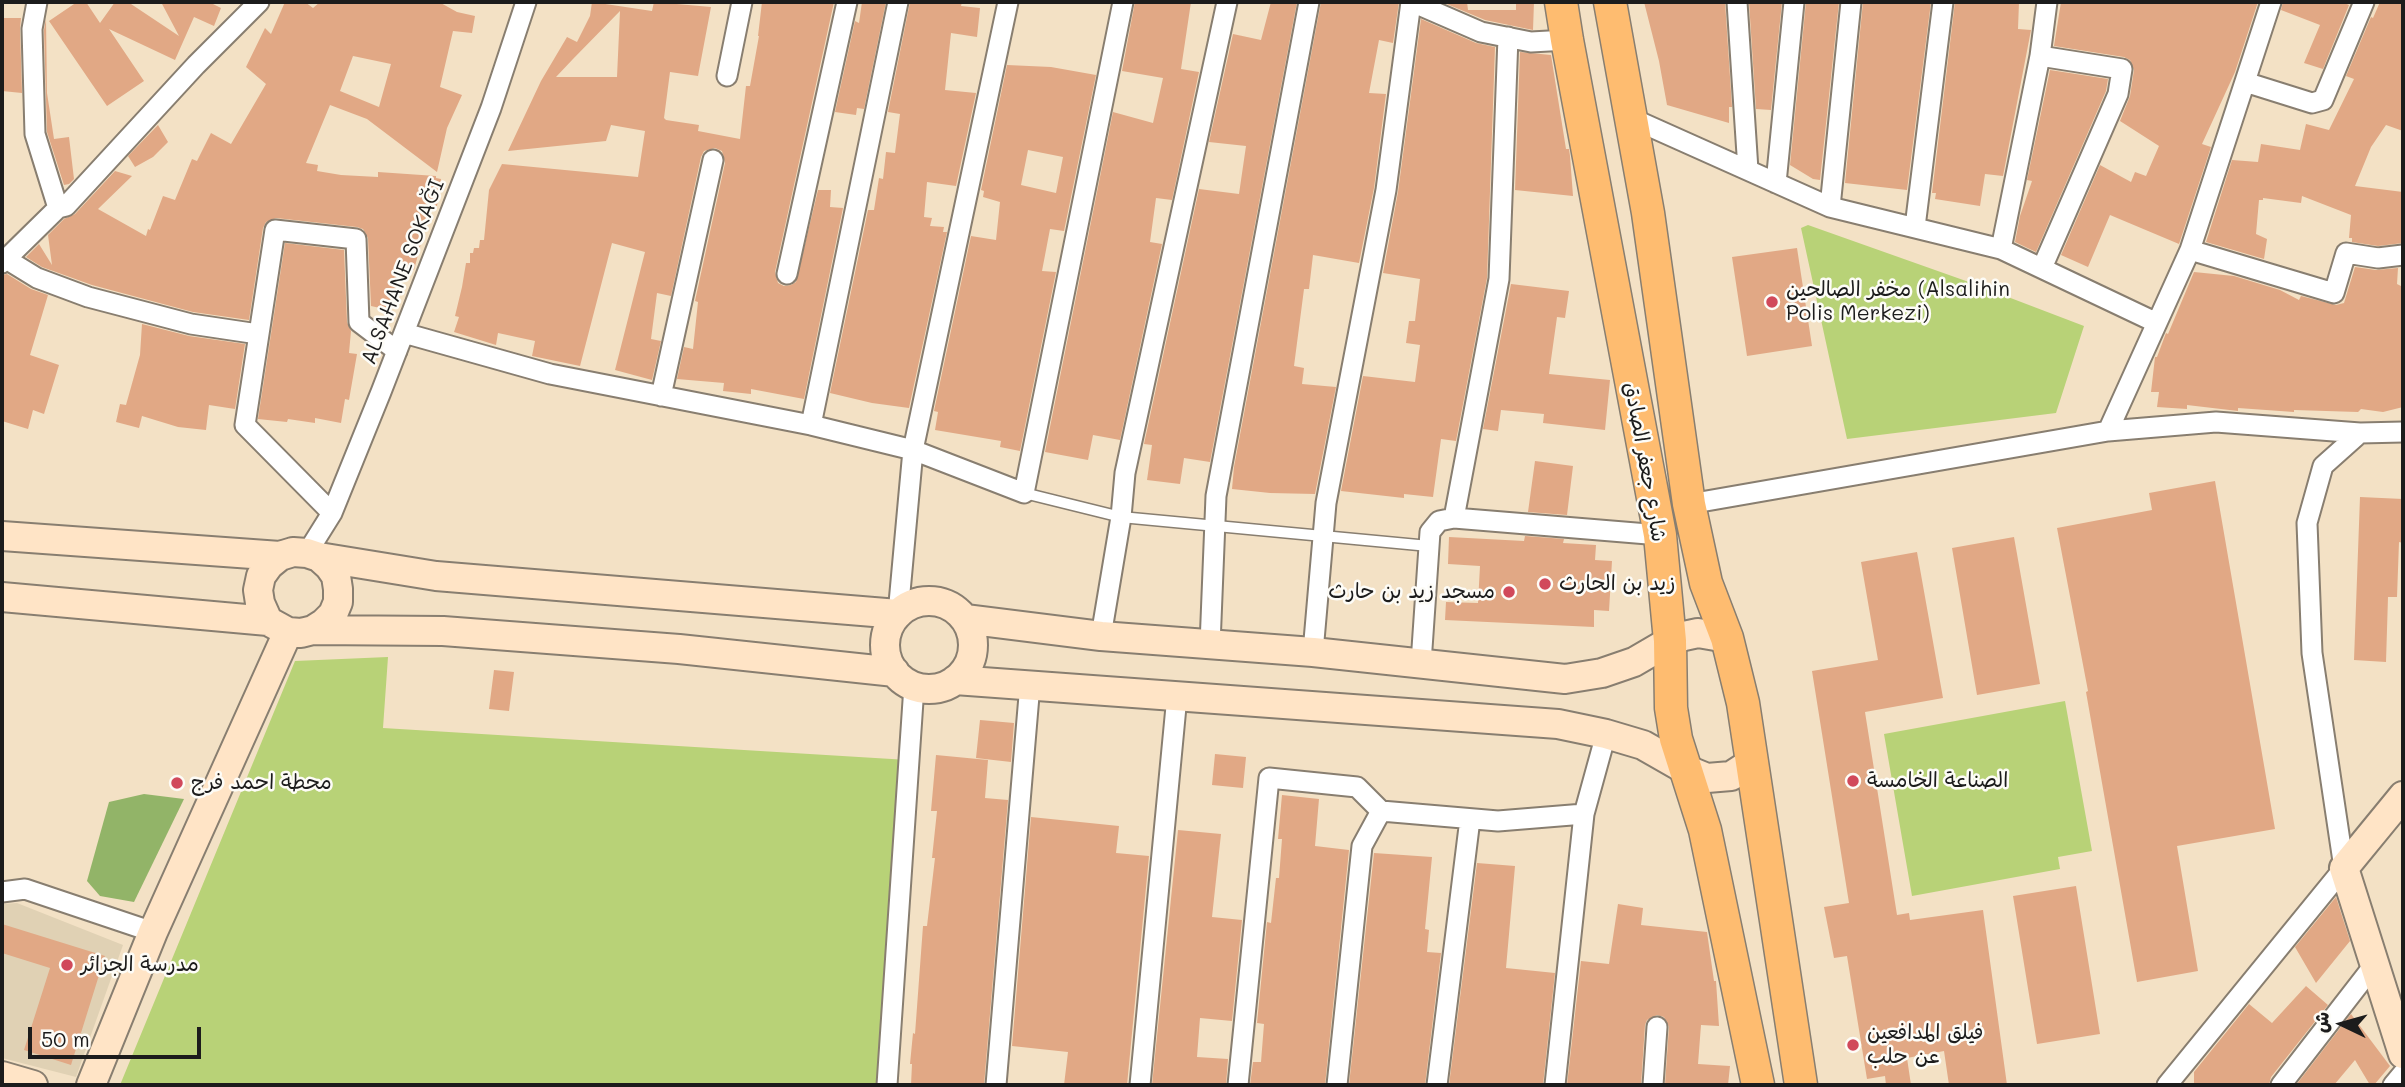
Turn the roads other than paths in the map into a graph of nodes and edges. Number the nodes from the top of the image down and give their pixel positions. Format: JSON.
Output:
{"nodes":[{"id":1,"x":37,"y":2,"type":"edge"},
{"id":2,"x":260,"y":2,"type":"edge"},
{"id":3,"x":526,"y":2,"type":"edge"},
{"id":4,"x":743,"y":2,"type":"edge"},
{"id":5,"x":847,"y":2,"type":"edge"},
{"id":6,"x":898,"y":2,"type":"edge"},
{"id":7,"x":1008,"y":2,"type":"edge"},
{"id":8,"x":1123,"y":2,"type":"edge"},
{"id":9,"x":1227,"y":2,"type":"edge"},
{"id":10,"x":1309,"y":2,"type":"edge"},
{"id":11,"x":1412,"y":2,"type":"edge"},
{"id":12,"x":1561,"y":2,"type":"edge"},
{"id":13,"x":1610,"y":2,"type":"edge"},
{"id":14,"x":1737,"y":2,"type":"edge"},
{"id":15,"x":1794,"y":2,"type":"edge"},
{"id":16,"x":1851,"y":2,"type":"edge"},
{"id":17,"x":1943,"y":2,"type":"edge"},
{"id":18,"x":2046,"y":2,"type":"edge"},
{"id":19,"x":2271,"y":2,"type":"edge"},
{"id":20,"x":2364,"y":2,"type":"edge"},
{"id":21,"x":1508,"y":37,"type":"junction"},
{"id":22,"x":1567,"y":40,"type":"junction"},
{"id":23,"x":2040,"y":56,"type":"junction"},
{"id":24,"x":727,"y":76,"type":"dead end"},
{"id":25,"x":2245,"y":82,"type":"junction"},
{"id":26,"x":1631,"y":118,"type":"junction"},
{"id":27,"x":713,"y":160,"type":"dead end"},
{"id":28,"x":1748,"y":170,"type":"junction"},
{"id":29,"x":1776,"y":183,"type":"junction"},
{"id":30,"x":1830,"y":207,"type":"junction"},
{"id":31,"x":58,"y":208,"type":"junction"},
{"id":32,"x":1915,"y":228,"type":"junction"},
{"id":33,"x":2001,"y":248,"type":"junction"},
{"id":34,"x":2190,"y":250,"type":"junction"},
{"id":35,"x":2403,"y":256,"type":"edge"},
{"id":36,"x":4,"y":261,"type":"edge"},
{"id":37,"x":2042,"y":268,"type":"junction"},
{"id":38,"x":787,"y":274,"type":"dead end"},
{"id":39,"x":2157,"y":323,"type":"junction"},
{"id":40,"x":258,"y":334,"type":"junction"},
{"id":41,"x":400,"y":342,"type":"junction"},
{"id":42,"x":661,"y":396,"type":"junction"},
{"id":43,"x":811,"y":425,"type":"junction"},
{"id":44,"x":2109,"y":431,"type":"junction"},
{"id":45,"x":2403,"y":432,"type":"edge"},
{"id":46,"x":2360,"y":433,"type":"junction"},
{"id":47,"x":913,"y":450,"type":"junction"},
{"id":48,"x":1024,"y":493,"type":"junction"},
{"id":49,"x":1689,"y":504,"type":"junction"},
{"id":50,"x":332,"y":513,"type":"junction"},
{"id":51,"x":1121,"y":517,"type":"junction"},
{"id":52,"x":1454,"y":518,"type":"junction"},
{"id":53,"x":1215,"y":526,"type":"junction"},
{"id":54,"x":1660,"y":534,"type":"junction"},
{"id":55,"x":2,"y":536,"type":"edge"},
{"id":56,"x":1324,"y":536,"type":"junction"},
{"id":57,"x":1430,"y":546,"type":"junction"},
{"id":58,"x":302,"y":555,"type":"junction"},
{"id":59,"x":2,"y":597,"type":"edge"},
{"id":60,"x":898,"y":614,"type":"junction"},
{"id":61,"x":965,"y":619,"type":"junction"},
{"id":62,"x":290,"y":628,"type":"junction"},
{"id":63,"x":1101,"y":636,"type":"junction"},
{"id":64,"x":1727,"y":638,"type":"junction"},
{"id":65,"x":1670,"y":641,"type":"junction"},
{"id":66,"x":1210,"y":645,"type":"junction"},
{"id":67,"x":1313,"y":652,"type":"junction"},
{"id":68,"x":1421,"y":663,"type":"junction"},
{"id":69,"x":905,"y":679,"type":"junction"},
{"id":70,"x":955,"y":680,"type":"junction"},
{"id":71,"x":1030,"y":684,"type":"junction"},
{"id":72,"x":1177,"y":696,"type":"junction"},
{"id":73,"x":1606,"y":734,"type":"junction"},
{"id":74,"x":1751,"y":763,"type":"junction"},
{"id":75,"x":1685,"y":769,"type":"junction"},
{"id":76,"x":2403,"y":796,"type":"edge"},
{"id":77,"x":1381,"y":811,"type":"junction"},
{"id":78,"x":1584,"y":814,"type":"junction"},
{"id":79,"x":1470,"y":819,"type":"junction"},
{"id":80,"x":2344,"y":868,"type":"junction"},
{"id":81,"x":2,"y":892,"type":"edge"},
{"id":82,"x":153,"y":932,"type":"junction"},
{"id":83,"x":2374,"y":965,"type":"junction"},
{"id":84,"x":1657,"y":1027,"type":"dead end"},
{"id":85,"x":2403,"y":1054,"type":"edge"},
{"id":86,"x":2403,"y":1073,"type":"edge"},
{"id":87,"x":2,"y":1076,"type":"edge"},
{"id":88,"x":33,"y":1085,"type":"edge"},
{"id":89,"x":91,"y":1085,"type":"edge"},
{"id":90,"x":887,"y":1085,"type":"edge"},
{"id":91,"x":996,"y":1085,"type":"edge"},
{"id":92,"x":1139,"y":1085,"type":"edge"},
{"id":93,"x":1238,"y":1085,"type":"edge"},
{"id":94,"x":1337,"y":1085,"type":"edge"},
{"id":95,"x":1437,"y":1085,"type":"edge"},
{"id":96,"x":1555,"y":1085,"type":"edge"},
{"id":97,"x":1653,"y":1085,"type":"edge"},
{"id":98,"x":1758,"y":1085,"type":"edge"},
{"id":99,"x":1801,"y":1085,"type":"edge"},
{"id":100,"x":2167,"y":1085,"type":"edge"},
{"id":101,"x":2281,"y":1085,"type":"edge"},
{"id":102,"x":2393,"y":1085,"type":"edge"}],
"edges":[{"from":1,"to":31,"type":"street"},
{"from":2,"to":31,"type":"street"},
{"from":3,"to":41,"type":"street"},
{"from":4,"to":24,"type":"street"},
{"from":5,"to":38,"type":"street"},
{"from":6,"to":43,"type":"street"},
{"from":7,"to":47,"type":"street"},
{"from":8,"to":48,"type":"street"},
{"from":9,"to":51,"type":"street"},
{"from":10,"to":53,"type":"street"},
{"from":11,"to":21,"type":"street"},
{"from":11,"to":56,"type":"street"},
{"from":12,"to":22,"type":"main road","name":"شارع جعفر الصادق"},
{"from":13,"to":26,"type":"main road","name":"شارع جعفر الصادق"},
{"from":14,"to":28,"type":"street"},
{"from":15,"to":29,"type":"street"},
{"from":16,"to":30,"type":"street"},
{"from":17,"to":32,"type":"street"},
{"from":18,"to":23,"type":"street"},
{"from":19,"to":25,"type":"street"},
{"from":20,"to":25,"type":"street"},
{"from":21,"to":22,"type":"street"},
{"from":21,"to":52,"type":"street"},
{"from":22,"to":54,"type":"main road","name":"شارع جعفر الصادق"},
{"from":23,"to":33,"type":"street"},
{"from":23,"to":37,"type":"street"},
{"from":25,"to":34,"type":"street"},
{"from":26,"to":28,"type":"street"},
{"from":26,"to":49,"type":"main road","name":"شارع جعفر الصادق"},
{"from":27,"to":42,"type":"street"},
{"from":28,"to":29,"type":"street"},
{"from":29,"to":30,"type":"street"},
{"from":30,"to":32,"type":"street"},
{"from":31,"to":36,"type":"street"},
{"from":32,"to":33,"type":"street"},
{"from":33,"to":37,"type":"street"},
{"from":34,"to":35,"type":"street"},
{"from":34,"to":39,"type":"street"},
{"from":36,"to":40,"type":"street"},
{"from":37,"to":39,"type":"street"},
{"from":39,"to":44,"type":"street"},
{"from":40,"to":41,"type":"street"},
{"from":40,"to":50,"type":"street"},
{"from":41,"to":42,"type":"street"},
{"from":41,"to":50,"type":"street"},
{"from":42,"to":43,"type":"street"},
{"from":43,"to":47,"type":"street"},
{"from":44,"to":46,"type":"street"},
{"from":44,"to":49,"type":"street"},
{"from":45,"to":46,"type":"street"},
{"from":46,"to":80,"type":"street"},
{"from":47,"to":48,"type":"street"},
{"from":47,"to":60,"type":"street"},
{"from":48,"to":51,"type":"lane"},
{"from":49,"to":64,"type":"main road","name":"شارع جعفر الصادق"},
{"from":50,"to":58,"type":"street"},
{"from":51,"to":53,"type":"lane"},
{"from":51,"to":63,"type":"street"},
{"from":52,"to":54,"type":"street"},
{"from":52,"to":57,"type":"street"},
{"from":53,"to":56,"type":"lane"},
{"from":53,"to":66,"type":"street"},
{"from":54,"to":65,"type":"main road","name":"شارع جعفر الصادق"},
{"from":55,"to":58,"type":"main road"},
{"from":56,"to":57,"type":"lane"},
{"from":56,"to":67,"type":"street"},
{"from":57,"to":68,"type":"street"},
{"from":58,"to":60,"type":"main road"},
{"from":58,"to":62,"type":"main road"},
{"from":58,"to":62,"type":"main road"},
{"from":59,"to":62,"type":"main road"},
{"from":60,"to":61,"type":"main road"},
{"from":60,"to":69,"type":"main road"},
{"from":61,"to":63,"type":"main road"},
{"from":61,"to":70,"type":"main road"},
{"from":62,"to":69,"type":"main road"},
{"from":62,"to":82,"type":"main road"},
{"from":63,"to":66,"type":"main road"},
{"from":64,"to":65,"type":"main road"},
{"from":64,"to":74,"type":"main road","name":"شارع جعفر الصادق"},
{"from":65,"to":68,"type":"main road"},
{"from":65,"to":75,"type":"main road","name":"شارع جعفر الصادق"},
{"from":66,"to":67,"type":"main road"},
{"from":67,"to":68,"type":"main road"},
{"from":69,"to":70,"type":"main road"},
{"from":69,"to":90,"type":"street"},
{"from":70,"to":71,"type":"main road"},
{"from":71,"to":72,"type":"main road"},
{"from":71,"to":91,"type":"street"},
{"from":72,"to":73,"type":"main road"},
{"from":72,"to":92,"type":"street"},
{"from":73,"to":75,"type":"main road"},
{"from":73,"to":78,"type":"street"},
{"from":74,"to":75,"type":"main road"},
{"from":74,"to":99,"type":"main road","name":"شارع جعفر الصادق"},
{"from":75,"to":98,"type":"main road","name":"شارع جعفر الصادق"},
{"from":76,"to":80,"type":"main road"},
{"from":77,"to":79,"type":"street"},
{"from":77,"to":93,"type":"street"},
{"from":77,"to":94,"type":"street"},
{"from":78,"to":79,"type":"street"},
{"from":78,"to":96,"type":"street"},
{"from":79,"to":95,"type":"street"},
{"from":80,"to":83,"type":"main road"},
{"from":80,"to":100,"type":"street"},
{"from":81,"to":82,"type":"street"},
{"from":82,"to":89,"type":"main road"},
{"from":83,"to":85,"type":"main road"},
{"from":83,"to":101,"type":"street"},
{"from":84,"to":97,"type":"street"},
{"from":86,"to":102,"type":"street"},
{"from":87,"to":88,"type":"main road"}]}
